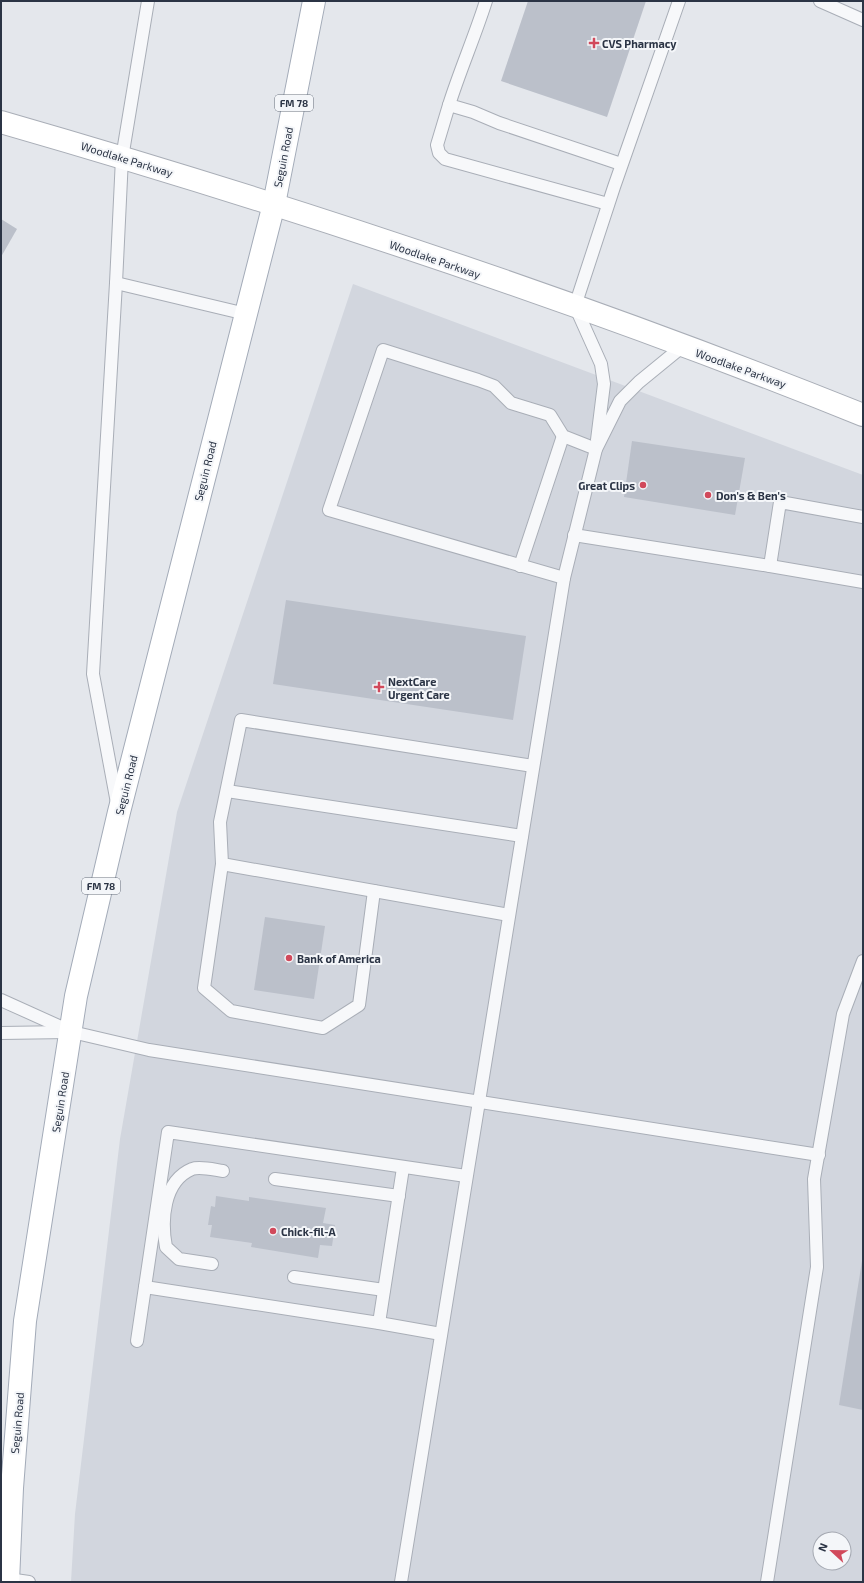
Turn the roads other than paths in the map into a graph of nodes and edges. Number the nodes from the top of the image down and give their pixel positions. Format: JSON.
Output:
{"nodes":[{"id":1,"x":148,"y":1,"type":"edge"},
{"id":2,"x":314,"y":1,"type":"edge"},
{"id":3,"x":486,"y":1,"type":"edge"},
{"id":4,"x":679,"y":1,"type":"edge"},
{"id":5,"x":820,"y":1,"type":"edge"},
{"id":6,"x":863,"y":20,"type":"edge"},
{"id":7,"x":449,"y":105,"type":"junction"},
{"id":8,"x":1,"y":122,"type":"edge"},
{"id":9,"x":122,"y":158,"type":"junction"},
{"id":10,"x":621,"y":164,"type":"junction"},
{"id":11,"x":274,"y":204,"type":"junction"},
{"id":12,"x":608,"y":204,"type":"junction"},
{"id":13,"x":116,"y":283,"type":"junction"},
{"id":14,"x":575,"y":306,"type":"junction"},
{"id":15,"x":246,"y":314,"type":"junction"},
{"id":16,"x":683,"y":346,"type":"junction"},
{"id":17,"x":863,"y":416,"type":"edge"},
{"id":18,"x":563,"y":436,"type":"junction"},
{"id":19,"x":596,"y":449,"type":"junction"},
{"id":20,"x":863,"y":517,"type":"edge"},
{"id":21,"x":574,"y":535,"type":"junction"},
{"id":22,"x":520,"y":566,"type":"junction"},
{"id":23,"x":770,"y":566,"type":"junction"},
{"id":24,"x":564,"y":578,"type":"junction"},
{"id":25,"x":863,"y":582,"type":"edge"},
{"id":26,"x":533,"y":766,"type":"junction"},
{"id":27,"x":227,"y":790,"type":"junction"},
{"id":28,"x":119,"y":812,"type":"junction"},
{"id":29,"x":522,"y":836,"type":"junction"},
{"id":30,"x":222,"y":864,"type":"junction"},
{"id":31,"x":374,"y":891,"type":"junction"},
{"id":32,"x":509,"y":914,"type":"junction"},
{"id":33,"x":863,"y":961,"type":"edge"},
{"id":34,"x":1,"y":1000,"type":"edge"},
{"id":35,"x":72,"y":1032,"type":"junction"},
{"id":36,"x":1,"y":1033,"type":"edge"},
{"id":37,"x":478,"y":1102,"type":"junction"},
{"id":38,"x":819,"y":1155,"type":"junction"},
{"id":39,"x":403,"y":1168,"type":"junction"},
{"id":40,"x":223,"y":1171,"type":"dead end"},
{"id":41,"x":466,"y":1176,"type":"junction"},
{"id":42,"x":275,"y":1179,"type":"dead end"},
{"id":43,"x":399,"y":1196,"type":"junction"},
{"id":44,"x":212,"y":1264,"type":"dead end"},
{"id":45,"x":294,"y":1277,"type":"dead end"},
{"id":46,"x":145,"y":1287,"type":"junction"},
{"id":47,"x":384,"y":1290,"type":"junction"},
{"id":48,"x":379,"y":1323,"type":"junction"},
{"id":49,"x":441,"y":1334,"type":"junction"},
{"id":50,"x":137,"y":1341,"type":"dead end"},
{"id":51,"x":8,"y":1580,"type":"edge"},
{"id":52,"x":29,"y":1582,"type":"edge"},
{"id":53,"x":401,"y":1582,"type":"edge"},
{"id":54,"x":767,"y":1582,"type":"edge"}],
"edges":[{"from":1,"to":9,"type":"lane"},
{"from":2,"to":11,"type":"main road","name":"Seguin Road","number":"FM 78"},
{"from":3,"to":7,"type":"lane"},
{"from":4,"to":10,"type":"lane"},
{"from":5,"to":6,"type":"lane"},
{"from":7,"to":10,"type":"lane"},
{"from":7,"to":12,"type":"lane"},
{"from":8,"to":9,"type":"main road","name":"Woodlake Parkway"},
{"from":9,"to":11,"type":"main road","name":"Woodlake Parkway"},
{"from":9,"to":13,"type":"lane"},
{"from":10,"to":12,"type":"lane"},
{"from":11,"to":14,"type":"main road","name":"Woodlake Parkway"},
{"from":11,"to":15,"type":"main road","name":"Seguin Road","number":"FM 78"},
{"from":12,"to":14,"type":"lane"},
{"from":13,"to":15,"type":"lane"},
{"from":13,"to":28,"type":"lane"},
{"from":14,"to":16,"type":"main road","name":"Woodlake Parkway"},
{"from":14,"to":19,"type":"lane"},
{"from":15,"to":28,"type":"main road","name":"Seguin Road","number":"FM 78"},
{"from":16,"to":17,"type":"main road","name":"Woodlake Parkway"},
{"from":16,"to":19,"type":"lane"},
{"from":18,"to":19,"type":"lane"},
{"from":18,"to":22,"type":"lane"},
{"from":18,"to":22,"type":"lane"},
{"from":19,"to":21,"type":"lane"},
{"from":20,"to":23,"type":"lane"},
{"from":21,"to":23,"type":"lane"},
{"from":21,"to":24,"type":"lane"},
{"from":22,"to":24,"type":"lane"},
{"from":23,"to":25,"type":"lane"},
{"from":24,"to":26,"type":"lane"},
{"from":26,"to":27,"type":"lane"},
{"from":26,"to":29,"type":"lane"},
{"from":27,"to":29,"type":"lane"},
{"from":27,"to":30,"type":"lane"},
{"from":28,"to":35,"type":"main road","name":"Seguin Road","number":"FM 78"},
{"from":29,"to":32,"type":"lane"},
{"from":30,"to":31,"type":"lane"},
{"from":30,"to":31,"type":"lane"},
{"from":31,"to":32,"type":"lane"},
{"from":32,"to":37,"type":"lane"},
{"from":33,"to":38,"type":"lane"},
{"from":34,"to":35,"type":"lane"},
{"from":35,"to":36,"type":"lane"},
{"from":35,"to":37,"type":"lane"},
{"from":35,"to":51,"type":"main road","name":"Seguin Road","number":"FM 78"},
{"from":37,"to":38,"type":"lane"},
{"from":37,"to":41,"type":"lane"},
{"from":38,"to":54,"type":"lane"},
{"from":39,"to":41,"type":"lane"},
{"from":39,"to":43,"type":"lane"},
{"from":39,"to":46,"type":"lane"},
{"from":40,"to":44,"type":"lane"},
{"from":41,"to":49,"type":"lane"},
{"from":42,"to":43,"type":"lane"},
{"from":43,"to":47,"type":"lane"},
{"from":45,"to":47,"type":"lane"},
{"from":46,"to":48,"type":"lane"},
{"from":46,"to":50,"type":"lane"},
{"from":47,"to":48,"type":"lane"},
{"from":48,"to":49,"type":"lane"},
{"from":49,"to":53,"type":"lane"},
{"from":51,"to":52,"type":"lane"}]}
